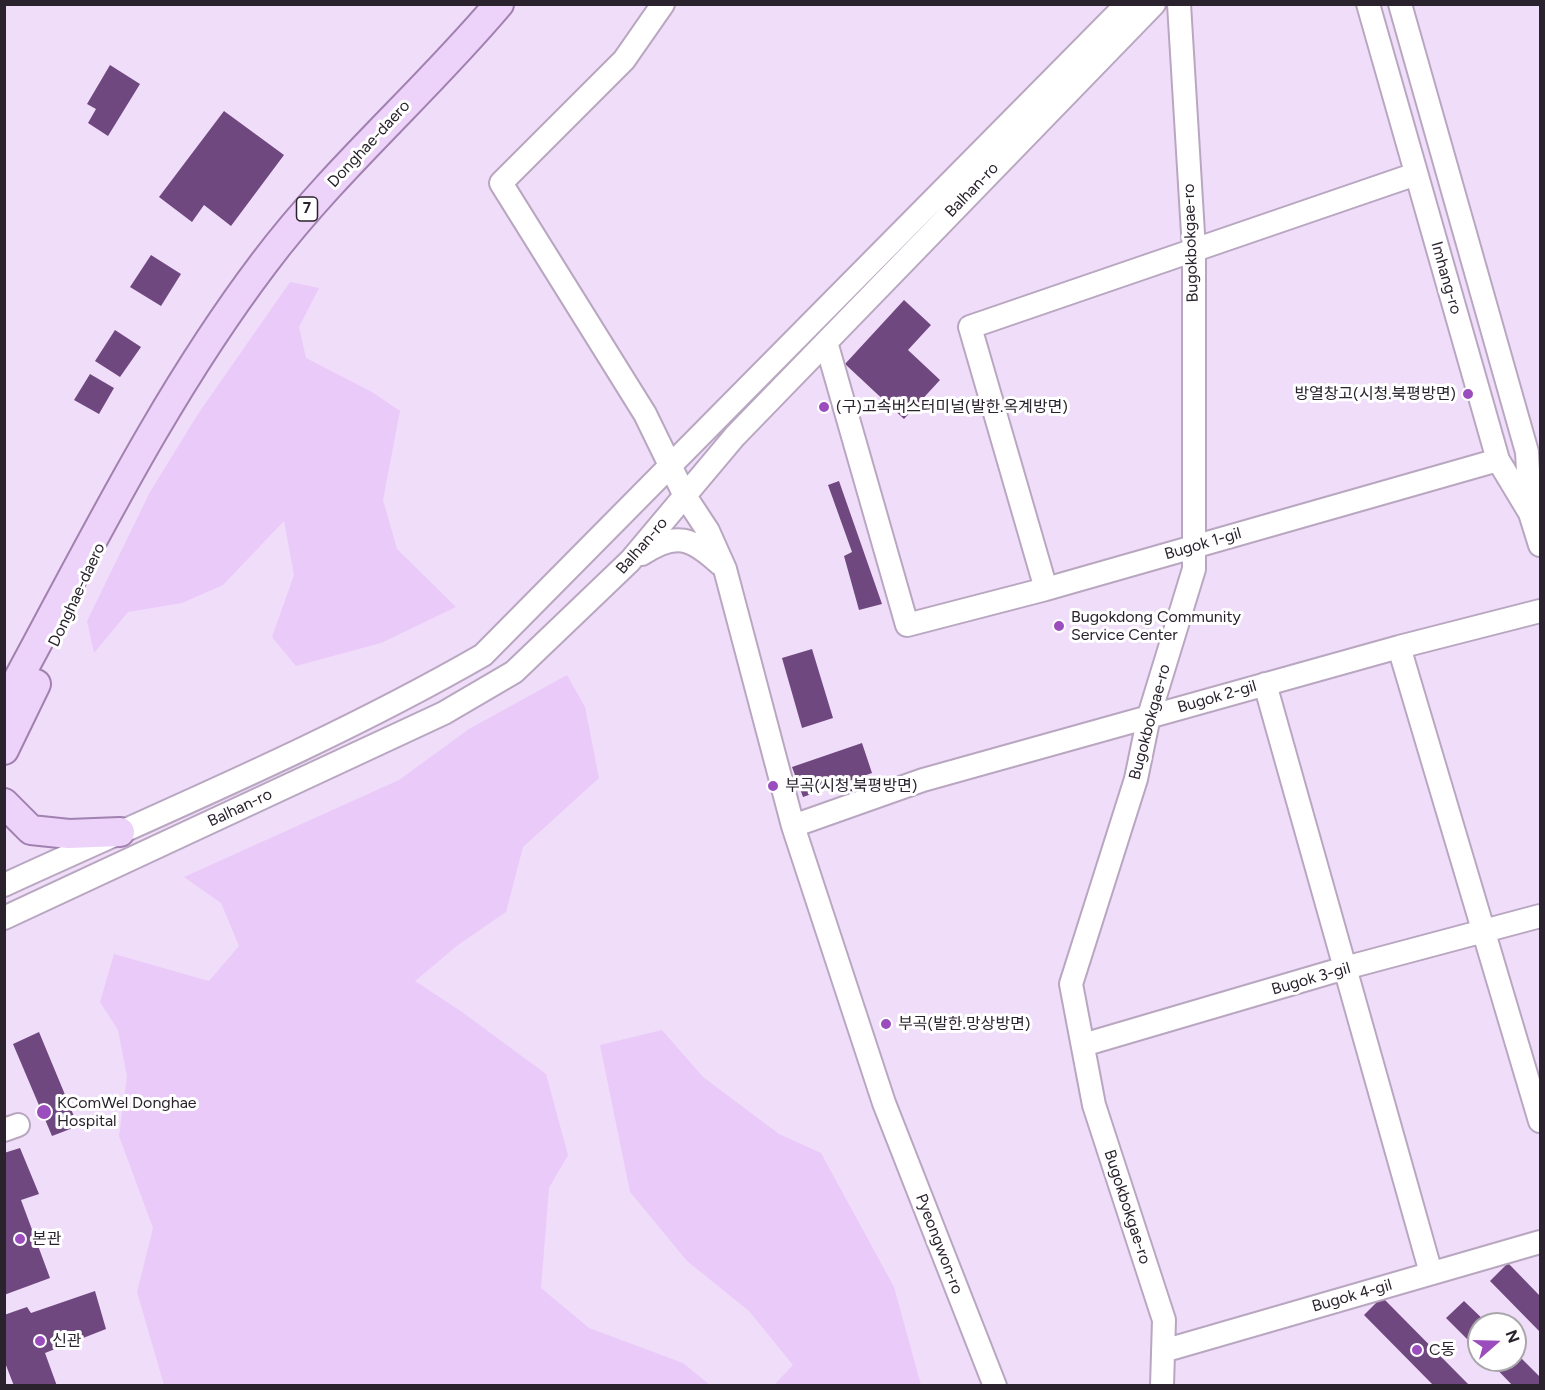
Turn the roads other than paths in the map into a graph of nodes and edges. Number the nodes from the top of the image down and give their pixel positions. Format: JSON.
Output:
{"nodes":[{"id":1,"x":500,"y":4,"type":"edge"},
{"id":2,"x":663,"y":4,"type":"edge"},
{"id":3,"x":1127,"y":4,"type":"edge"},
{"id":4,"x":1155,"y":4,"type":"edge"},
{"id":5,"x":1179,"y":4,"type":"edge"},
{"id":6,"x":1368,"y":4,"type":"edge"},
{"id":7,"x":1400,"y":4,"type":"edge"},
{"id":8,"x":1416,"y":174,"type":"junction"},
{"id":9,"x":1194,"y":250,"type":"junction"},
{"id":10,"x":826,"y":342,"type":"junction"},
{"id":11,"x":148,"y":440,"type":"junction"},
{"id":12,"x":1498,"y":460,"type":"junction"},
{"id":13,"x":671,"y":468,"type":"junction"},
{"id":14,"x":685,"y":496,"type":"junction"},
{"id":15,"x":1535,"y":512,"type":"edge"},
{"id":16,"x":1540,"y":545,"type":"edge"},
{"id":17,"x":1194,"y":547,"type":"junction"},
{"id":18,"x":630,"y":561,"type":"junction"},
{"id":19,"x":725,"y":569,"type":"junction"},
{"id":20,"x":1046,"y":589,"type":"junction"},
{"id":21,"x":1540,"y":610,"type":"edge"},
{"id":22,"x":1399,"y":647,"type":"junction"},
{"id":23,"x":1265,"y":684,"type":"junction"},
{"id":24,"x":4,"y":705,"type":"edge"},
{"id":25,"x":1149,"y":716,"type":"junction"},
{"id":26,"x":4,"y":750,"type":"edge"},
{"id":27,"x":4,"y":803,"type":"edge"},
{"id":28,"x":793,"y":826,"type":"junction"},
{"id":29,"x":120,"y":832,"type":"junction"},
{"id":30,"x":4,"y":885,"type":"edge"},
{"id":31,"x":1540,"y":916,"type":"edge"},
{"id":32,"x":4,"y":918,"type":"edge"},
{"id":33,"x":1485,"y":931,"type":"junction"},
{"id":34,"x":1345,"y":968,"type":"junction"},
{"id":35,"x":1083,"y":1046,"type":"junction"},
{"id":36,"x":1540,"y":1121,"type":"edge"},
{"id":37,"x":1540,"y":1242,"type":"edge"},
{"id":38,"x":1431,"y":1274,"type":"junction"},
{"id":39,"x":1163,"y":1351,"type":"junction"},
{"id":40,"x":995,"y":1386,"type":"edge"},
{"id":41,"x":1162,"y":1386,"type":"edge"}],
"edges":[{"from":1,"to":11,"type":"main road","name":"Donghae-daero","number":"7"},
{"from":2,"to":13,"type":"street","name":"Pyeongwon-ro"},
{"from":3,"to":13,"type":"street","name":"Balhan-ro"},
{"from":4,"to":10,"type":"street","name":"Balhan-ro"},
{"from":5,"to":9,"type":"street","name":"Bugokbokgae-ro"},
{"from":6,"to":8,"type":"street","name":"Imhang-ro"},
{"from":7,"to":15,"type":"street"},
{"from":8,"to":9,"type":"street"},
{"from":8,"to":12,"type":"street","name":"Imhang-ro"},
{"from":9,"to":17,"type":"street","name":"Bugokbokgae-ro"},
{"from":9,"to":20,"type":"street"},
{"from":10,"to":14,"type":"street","name":"Balhan-ro"},
{"from":10,"to":20,"type":"street","name":"Bugok 1-gil"},
{"from":11,"to":24,"type":"main road","name":"Donghae-daero","number":"7"},
{"from":11,"to":26,"type":"main road","name":"Donghae-daero","number":"7"},
{"from":12,"to":15,"type":"street","name":"Imhang-ro"},
{"from":12,"to":17,"type":"street","name":"Bugok 1-gil"},
{"from":13,"to":14,"type":"street","name":"Pyeongwon-ro"},
{"from":13,"to":29,"type":"street","name":"Balhan-ro"},
{"from":14,"to":18,"type":"street","name":"Balhan-ro"},
{"from":14,"to":19,"type":"street","name":"Pyeongwon-ro"},
{"from":15,"to":16,"type":"street","name":"Imhang-ro"},
{"from":17,"to":20,"type":"street","name":"Bugok 1-gil"},
{"from":17,"to":25,"type":"street","name":"Bugokbokgae-ro"},
{"from":18,"to":19,"type":"street"},
{"from":18,"to":32,"type":"street","name":"Balhan-ro"},
{"from":19,"to":28,"type":"street","name":"Pyeongwon-ro"},
{"from":21,"to":22,"type":"street","name":"Bugok 2-gil"},
{"from":22,"to":23,"type":"street","name":"Bugok 2-gil"},
{"from":22,"to":33,"type":"street"},
{"from":23,"to":25,"type":"street","name":"Bugok 2-gil"},
{"from":23,"to":34,"type":"street"},
{"from":25,"to":28,"type":"street","name":"Bugok 2-gil"},
{"from":25,"to":35,"type":"street","name":"Bugokbokgae-ro"},
{"from":27,"to":29,"type":"main road"},
{"from":28,"to":40,"type":"street","name":"Pyeongwon-ro"},
{"from":29,"to":30,"type":"street","name":"Balhan-ro"},
{"from":31,"to":33,"type":"street","name":"Bugok 3-gil"},
{"from":33,"to":34,"type":"street","name":"Bugok 3-gil"},
{"from":33,"to":36,"type":"street"},
{"from":34,"to":35,"type":"street","name":"Bugok 3-gil"},
{"from":34,"to":38,"type":"street"},
{"from":35,"to":39,"type":"street","name":"Bugokbokgae-ro"},
{"from":37,"to":38,"type":"street","name":"Bugok 4-gil"},
{"from":38,"to":39,"type":"street","name":"Bugok 4-gil"},
{"from":39,"to":41,"type":"street","name":"Bugokbokgae-ro"}]}
